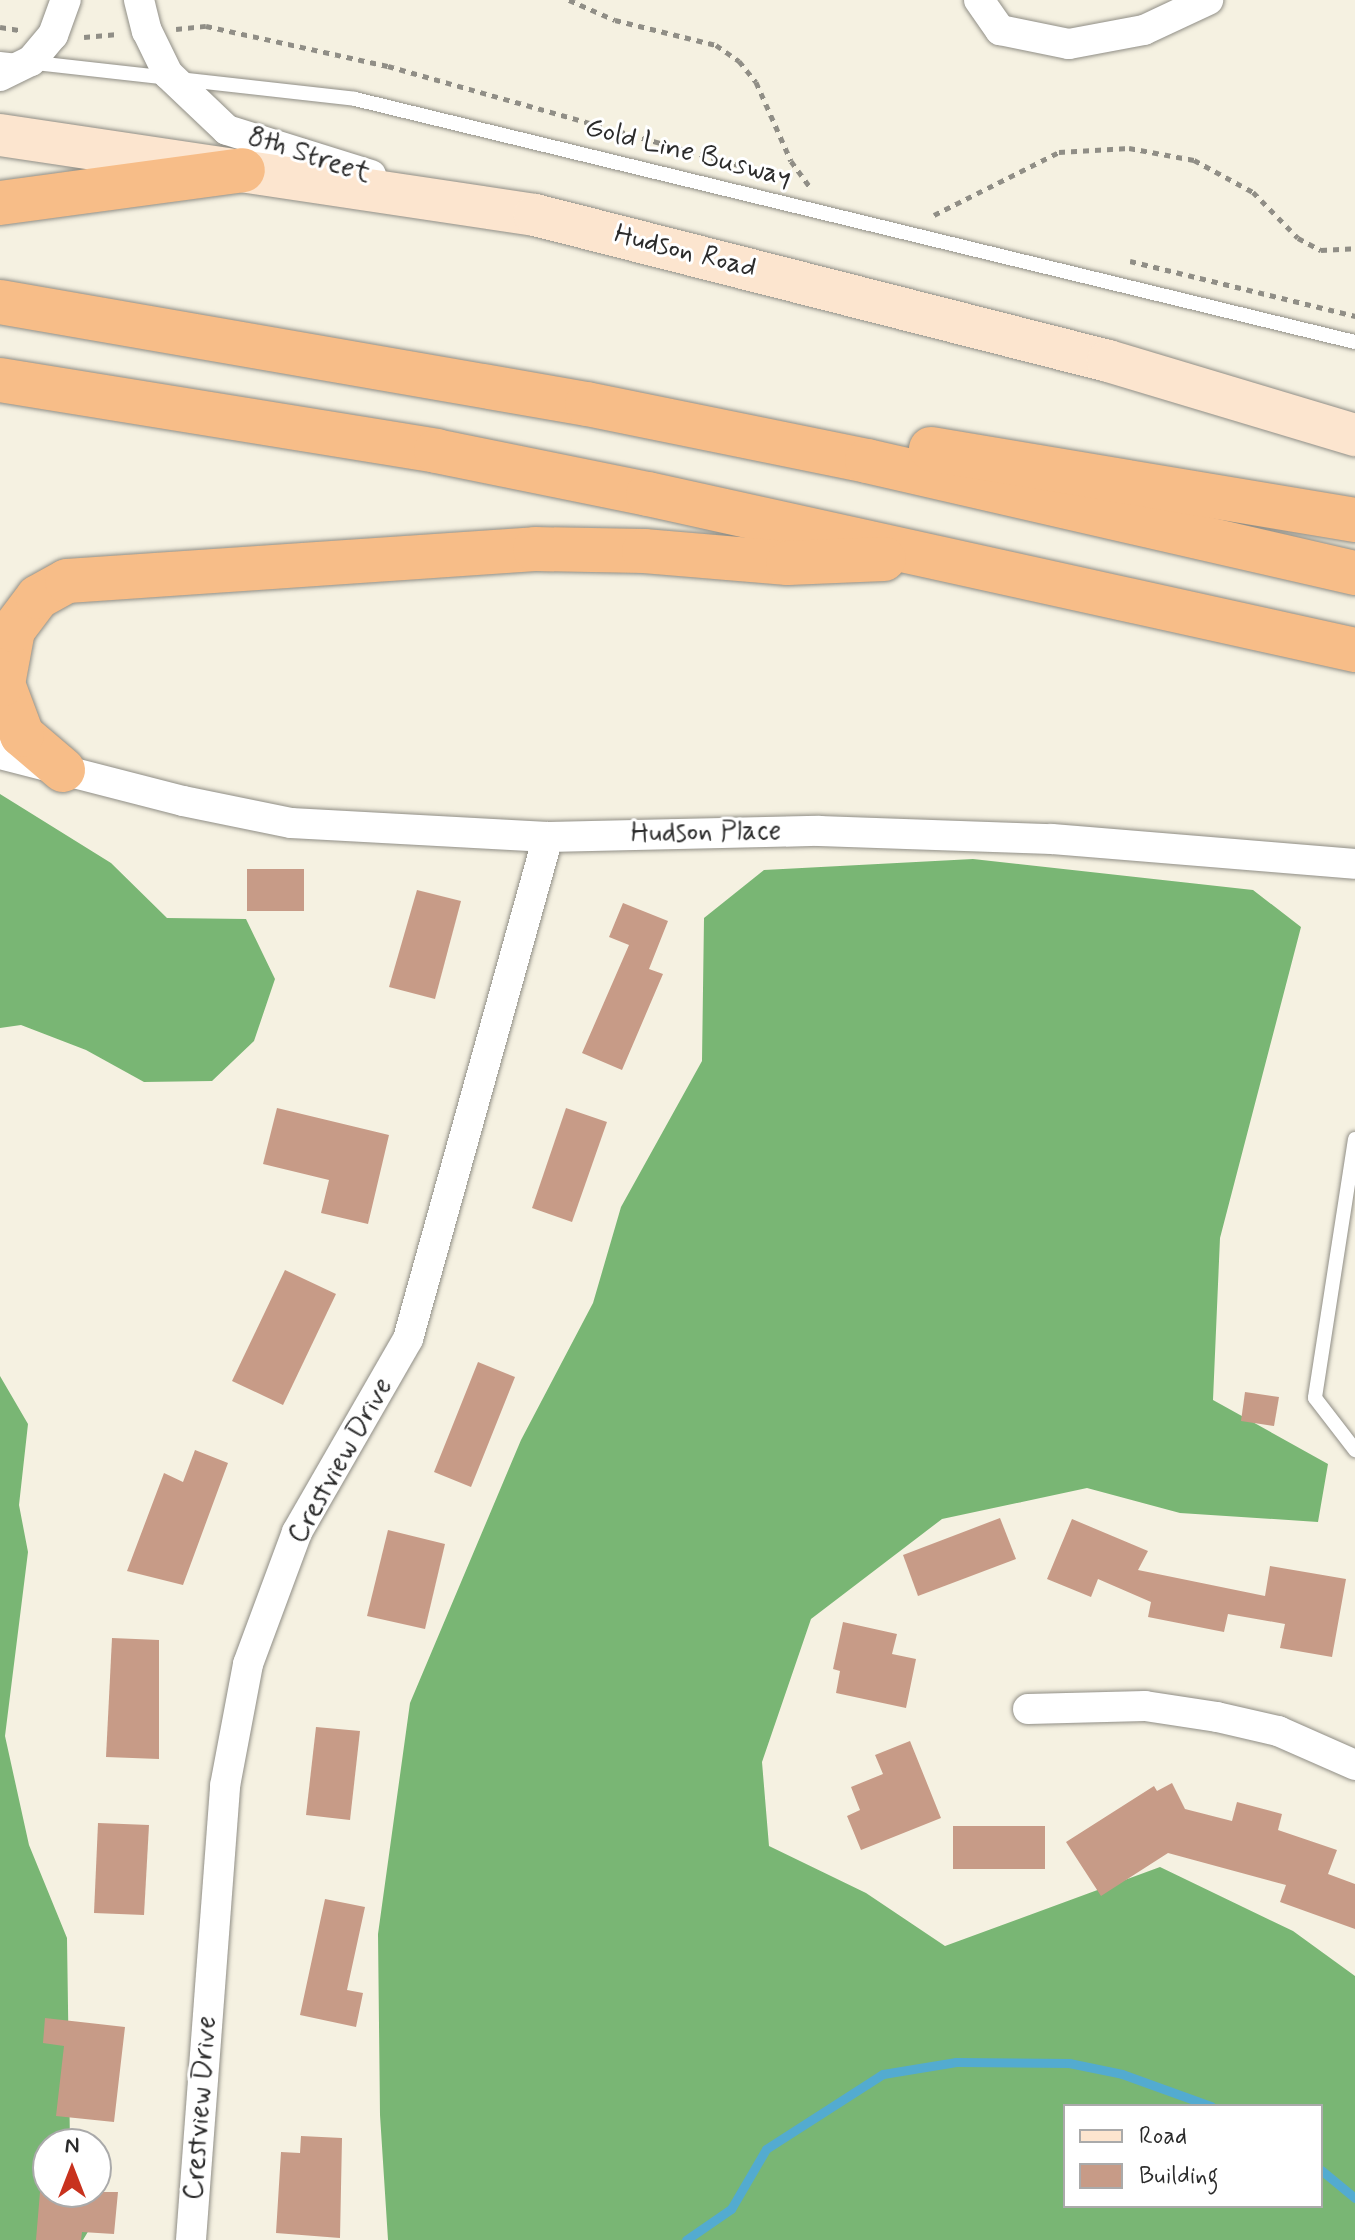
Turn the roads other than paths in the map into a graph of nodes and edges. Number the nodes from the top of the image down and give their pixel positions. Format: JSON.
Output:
{"nodes":[{"id":1,"x":66,"y":0,"type":"edge"},
{"id":2,"x":139,"y":0,"type":"edge"},
{"id":3,"x":979,"y":0,"type":"edge"},
{"id":4,"x":1208,"y":0,"type":"edge"},
{"id":5,"x":0,"y":59,"type":"edge"},
{"id":6,"x":31,"y":61,"type":"junction"},
{"id":7,"x":168,"y":74,"type":"junction"},
{"id":8,"x":0,"y":76,"type":"edge"},
{"id":9,"x":0,"y":135,"type":"edge"},
{"id":10,"x":243,"y":170,"type":"junction"},
{"id":11,"x":453,"y":201,"type":"junction"},
{"id":12,"x":0,"y":203,"type":"edge"},
{"id":13,"x":0,"y":302,"type":"edge"},
{"id":14,"x":1355,"y":342,"type":"edge"},
{"id":15,"x":0,"y":380,"type":"edge"},
{"id":16,"x":587,"y":404,"type":"junction"},
{"id":17,"x":1355,"y":435,"type":"edge"},
{"id":18,"x":1355,"y":520,"type":"edge"},
{"id":19,"x":945,"y":556,"type":"junction"},
{"id":20,"x":1355,"y":573,"type":"edge"},
{"id":21,"x":67,"y":581,"type":"junction"},
{"id":22,"x":0,"y":586,"type":"edge"},
{"id":23,"x":1355,"y":650,"type":"edge"},
{"id":24,"x":0,"y":743,"type":"edge"},
{"id":25,"x":0,"y":754,"type":"edge"},
{"id":26,"x":63,"y":770,"type":"junction"},
{"id":27,"x":548,"y":837,"type":"junction"},
{"id":28,"x":1355,"y":864,"type":"edge"},
{"id":29,"x":1354,"y":1148,"type":"edge"},
{"id":30,"x":1355,"y":1450,"type":"edge"},
{"id":31,"x":1028,"y":1709,"type":"dead end"},
{"id":32,"x":1355,"y":1765,"type":"edge"},
{"id":33,"x":191,"y":2240,"type":"edge"}],
"edges":[{"from":1,"to":6,"type":"street"},
{"from":2,"to":7,"type":"street","name":"8th Street"},
{"from":3,"to":4,"type":"street"},
{"from":5,"to":6,"type":"lane","name":"Gold Line Busway"},
{"from":6,"to":7,"type":"lane","name":"Gold Line Busway"},
{"from":6,"to":8,"type":"street"},
{"from":7,"to":11,"type":"street","name":"8th Street"},
{"from":7,"to":14,"type":"lane","name":"Gold Line Busway"},
{"from":9,"to":10,"type":"street","name":"Hudson Road"},
{"from":10,"to":11,"type":"street","name":"Hudson Road"},
{"from":10,"to":12,"type":"highway"},
{"from":11,"to":17,"type":"street","name":"Hudson Road"},
{"from":13,"to":16,"type":"highway"},
{"from":15,"to":19,"type":"highway"},
{"from":16,"to":18,"type":"highway"},
{"from":16,"to":20,"type":"highway"},
{"from":19,"to":21,"type":"highway"},
{"from":19,"to":23,"type":"highway"},
{"from":21,"to":22,"type":"highway"},
{"from":21,"to":26,"type":"highway"},
{"from":24,"to":26,"type":"street","name":"Hudson Place"},
{"from":25,"to":26,"type":"street","name":"Hudson Place"},
{"from":26,"to":27,"type":"street","name":"Hudson Place"},
{"from":27,"to":28,"type":"street","name":"Hudson Place"},
{"from":27,"to":33,"type":"street","name":"Crestview Drive"},
{"from":29,"to":30,"type":"lane"},
{"from":31,"to":32,"type":"street"}]}
